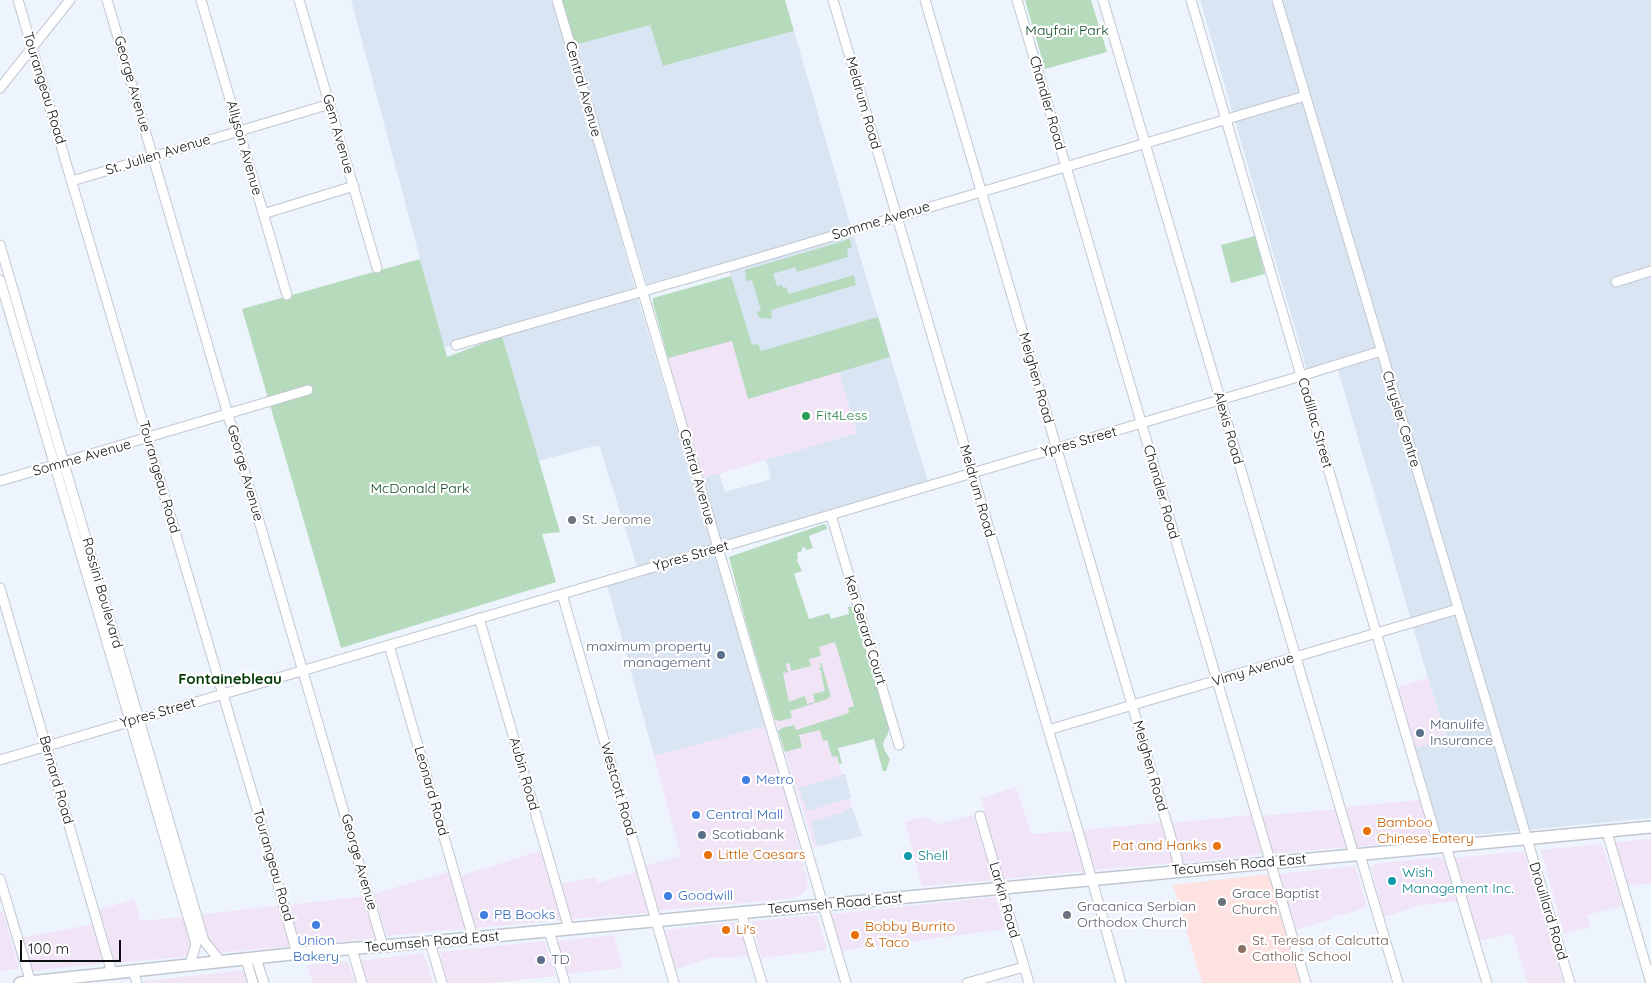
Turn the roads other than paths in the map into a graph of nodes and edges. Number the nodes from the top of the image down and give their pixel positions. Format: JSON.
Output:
{"nodes":[{"id":1,"x":18,"y":0,"type":"edge"},
{"id":2,"x":70,"y":0,"type":"edge"},
{"id":3,"x":107,"y":0,"type":"edge"},
{"id":4,"x":201,"y":0,"type":"edge"},
{"id":5,"x":300,"y":0,"type":"edge"},
{"id":6,"x":556,"y":0,"type":"edge"},
{"id":7,"x":833,"y":0,"type":"edge"},
{"id":8,"x":925,"y":0,"type":"edge"},
{"id":9,"x":1016,"y":0,"type":"edge"},
{"id":10,"x":1103,"y":0,"type":"edge"},
{"id":11,"x":1191,"y":0,"type":"edge"},
{"id":12,"x":1277,"y":0,"type":"edge"},
{"id":13,"x":33,"y":47,"type":"junction"},
{"id":14,"x":0,"y":88,"type":"edge"},
{"id":15,"x":1305,"y":96,"type":"junction"},
{"id":16,"x":330,"y":104,"type":"junction"},
{"id":17,"x":1226,"y":119,"type":"junction"},
{"id":18,"x":239,"y":131,"type":"junction"},
{"id":19,"x":1144,"y":143,"type":"junction"},
{"id":20,"x":153,"y":157,"type":"junction"},
{"id":21,"x":1065,"y":166,"type":"junction"},
{"id":22,"x":72,"y":181,"type":"junction"},
{"id":23,"x":354,"y":186,"type":"junction"},
{"id":24,"x":981,"y":191,"type":"junction"},
{"id":25,"x":263,"y":214,"type":"junction"},
{"id":26,"x":896,"y":217,"type":"junction"},
{"id":27,"x":0,"y":245,"type":"edge"},
{"id":28,"x":377,"y":268,"type":"dead end"},
{"id":29,"x":1651,"y":271,"type":"edge"},
{"id":30,"x":0,"y":280,"type":"edge"},
{"id":31,"x":1616,"y":282,"type":"dead end"},
{"id":32,"x":642,"y":291,"type":"junction"},
{"id":33,"x":287,"y":295,"type":"dead end"},
{"id":34,"x":456,"y":345,"type":"dead end"},
{"id":35,"x":1381,"y":351,"type":"junction"},
{"id":36,"x":1301,"y":376,"type":"junction"},
{"id":37,"x":308,"y":390,"type":"dead end"},
{"id":38,"x":1220,"y":400,"type":"junction"},
{"id":39,"x":228,"y":413,"type":"junction"},
{"id":40,"x":1141,"y":424,"type":"junction"},
{"id":41,"x":147,"y":438,"type":"junction"},
{"id":42,"x":1057,"y":448,"type":"junction"},
{"id":43,"x":59,"y":464,"type":"junction"},
{"id":44,"x":972,"y":473,"type":"junction"},
{"id":45,"x":0,"y":481,"type":"edge"},
{"id":46,"x":830,"y":515,"type":"junction"},
{"id":47,"x":718,"y":548,"type":"junction"},
{"id":48,"x":0,"y":588,"type":"edge"},
{"id":49,"x":562,"y":594,"type":"junction"},
{"id":50,"x":1458,"y":609,"type":"junction"},
{"id":51,"x":479,"y":618,"type":"junction"},
{"id":52,"x":1376,"y":633,"type":"junction"},
{"id":53,"x":389,"y":645,"type":"junction"},
{"id":54,"x":1296,"y":657,"type":"junction"},
{"id":55,"x":303,"y":671,"type":"junction"},
{"id":56,"x":1217,"y":681,"type":"junction"},
{"id":57,"x":223,"y":694,"type":"junction"},
{"id":58,"x":1133,"y":706,"type":"junction"},
{"id":59,"x":139,"y":719,"type":"junction"},
{"id":60,"x":130,"y":722,"type":"junction"},
{"id":61,"x":1048,"y":730,"type":"junction"},
{"id":62,"x":899,"y":745,"type":"dead end"},
{"id":63,"x":46,"y":746,"type":"junction"},
{"id":64,"x":0,"y":760,"type":"edge"},
{"id":65,"x":980,"y":816,"type":"dead end"},
{"id":66,"x":1651,"y":827,"type":"edge"},
{"id":67,"x":1607,"y":832,"type":"junction"},
{"id":68,"x":1526,"y":838,"type":"junction"},
{"id":69,"x":1443,"y":846,"type":"junction"},
{"id":70,"x":1357,"y":855,"type":"junction"},
{"id":71,"x":1270,"y":862,"type":"junction"},
{"id":72,"x":1179,"y":871,"type":"junction"},
{"id":73,"x":0,"y":879,"type":"edge"},
{"id":74,"x":1091,"y":879,"type":"junction"},
{"id":75,"x":1000,"y":888,"type":"junction"},
{"id":76,"x":822,"y":905,"type":"junction"},
{"id":77,"x":741,"y":912,"type":"junction"},
{"id":78,"x":655,"y":921,"type":"junction"},
{"id":79,"x":569,"y":929,"type":"junction"},
{"id":80,"x":549,"y":931,"type":"junction"},
{"id":81,"x":473,"y":938,"type":"junction"},
{"id":82,"x":430,"y":942,"type":"junction"},
{"id":83,"x":200,"y":943,"type":"junction"},
{"id":84,"x":384,"y":946,"type":"junction"},
{"id":85,"x":352,"y":948,"type":"junction"},
{"id":86,"x":297,"y":954,"type":"junction"},
{"id":87,"x":251,"y":958,"type":"junction"},
{"id":88,"x":221,"y":962,"type":"junction"},
{"id":89,"x":190,"y":965,"type":"junction"},
{"id":90,"x":1024,"y":967,"type":"junction"},
{"id":91,"x":133,"y":971,"type":"junction"},
{"id":92,"x":112,"y":973,"type":"junction"},
{"id":93,"x":1651,"y":982,"type":"edge"},
{"id":94,"x":27,"y":983,"type":"edge"},
{"id":95,"x":137,"y":983,"type":"edge"},
{"id":96,"x":253,"y":983,"type":"edge"},
{"id":97,"x":264,"y":983,"type":"edge"},
{"id":98,"x":362,"y":983,"type":"edge"},
{"id":99,"x":442,"y":983,"type":"edge"},
{"id":100,"x":565,"y":983,"type":"edge"},
{"id":101,"x":674,"y":983,"type":"edge"},
{"id":102,"x":762,"y":983,"type":"edge"},
{"id":103,"x":846,"y":983,"type":"edge"},
{"id":104,"x":967,"y":983,"type":"edge"},
{"id":105,"x":1029,"y":983,"type":"edge"},
{"id":106,"x":1121,"y":983,"type":"edge"},
{"id":107,"x":1306,"y":983,"type":"edge"},
{"id":108,"x":1398,"y":983,"type":"edge"},
{"id":109,"x":1487,"y":983,"type":"edge"},
{"id":110,"x":1570,"y":983,"type":"edge"}],
"edges":[{"from":1,"to":13,"type":"street","name":"Tourangeau Road"},
{"from":2,"to":13,"type":"street"},
{"from":3,"to":20,"type":"street","name":"George Avenue"},
{"from":4,"to":18,"type":"street","name":"Allyson Avenue"},
{"from":5,"to":16,"type":"street","name":"Gem Avenue"},
{"from":6,"to":32,"type":"street","name":"Central Avenue"},
{"from":7,"to":26,"type":"street","name":"Meldrum Road"},
{"from":8,"to":24,"type":"street","name":"Meighen Road"},
{"from":9,"to":21,"type":"street","name":"Chandler Road"},
{"from":10,"to":19,"type":"street","name":"Alexis Road"},
{"from":11,"to":17,"type":"street","name":"Cadillac Street"},
{"from":12,"to":15,"type":"street","name":"Chrysler Centre"},
{"from":13,"to":14,"type":"street"},
{"from":13,"to":22,"type":"street","name":"Tourangeau Road"},
{"from":15,"to":17,"type":"street","name":"Somme Avenue"},
{"from":15,"to":35,"type":"street","name":"Chrysler Centre"},
{"from":16,"to":18,"type":"street","name":"St. Julien Avenue"},
{"from":16,"to":23,"type":"street","name":"Gem Avenue"},
{"from":17,"to":19,"type":"street","name":"Somme Avenue"},
{"from":17,"to":36,"type":"street","name":"Cadillac Street"},
{"from":18,"to":20,"type":"street","name":"St. Julien Avenue"},
{"from":18,"to":25,"type":"street","name":"Allyson Avenue"},
{"from":19,"to":21,"type":"street","name":"Somme Avenue"},
{"from":19,"to":38,"type":"street","name":"Alexis Road"},
{"from":20,"to":22,"type":"street","name":"St. Julien Avenue"},
{"from":20,"to":39,"type":"street","name":"George Avenue"},
{"from":21,"to":24,"type":"street","name":"Somme Avenue"},
{"from":21,"to":40,"type":"street","name":"Chandler Road"},
{"from":22,"to":41,"type":"street","name":"Tourangeau Road"},
{"from":23,"to":25,"type":"street"},
{"from":23,"to":28,"type":"street","name":"Gem Avenue"},
{"from":24,"to":26,"type":"street","name":"Somme Avenue"},
{"from":24,"to":42,"type":"street","name":"Meighen Road"},
{"from":25,"to":33,"type":"street","name":"Allyson Avenue"},
{"from":26,"to":32,"type":"street","name":"Somme Avenue"},
{"from":26,"to":44,"type":"street","name":"Meldrum Road"},
{"from":27,"to":43,"type":"street","name":"Rossini Boulevard"},
{"from":29,"to":31,"type":"street"},
{"from":30,"to":43,"type":"street","name":"Rossini Boulevard"},
{"from":32,"to":34,"type":"street","name":"Somme Avenue"},
{"from":32,"to":47,"type":"street","name":"Central Avenue"},
{"from":35,"to":36,"type":"street","name":"Ypres Street"},
{"from":35,"to":50,"type":"street","name":"Chrysler Centre"},
{"from":36,"to":38,"type":"street","name":"Ypres Street"},
{"from":36,"to":52,"type":"street","name":"Cadillac Street"},
{"from":37,"to":39,"type":"street","name":"Somme Avenue"},
{"from":38,"to":40,"type":"street","name":"Ypres Street"},
{"from":38,"to":54,"type":"street","name":"Alexis Road"},
{"from":39,"to":41,"type":"street","name":"Somme Avenue"},
{"from":39,"to":55,"type":"street","name":"George Avenue"},
{"from":40,"to":42,"type":"street","name":"Ypres Street"},
{"from":40,"to":56,"type":"street","name":"Chandler Road"},
{"from":41,"to":43,"type":"street","name":"Somme Avenue"},
{"from":41,"to":57,"type":"street","name":"Tourangeau Road"},
{"from":42,"to":44,"type":"street","name":"Ypres Street"},
{"from":42,"to":58,"type":"street","name":"Meighen Road"},
{"from":43,"to":45,"type":"street","name":"Somme Avenue"},
{"from":43,"to":59,"type":"street","name":"Rossini Boulevard"},
{"from":43,"to":60,"type":"street","name":"Rossini Boulevard"},
{"from":44,"to":46,"type":"street","name":"Ypres Street"},
{"from":44,"to":61,"type":"street","name":"Meldrum Road"},
{"from":46,"to":47,"type":"street","name":"Ypres Street"},
{"from":46,"to":62,"type":"street","name":"Ken Gerard Court"},
{"from":47,"to":49,"type":"street","name":"Ypres Street"},
{"from":47,"to":76,"type":"street","name":"Central Avenue"},
{"from":48,"to":63,"type":"street","name":"Bernard Road"},
{"from":49,"to":51,"type":"street","name":"Ypres Street"},
{"from":49,"to":78,"type":"street","name":"Westcott Road"},
{"from":50,"to":52,"type":"street","name":"Vimy Avenue"},
{"from":50,"to":68,"type":"street","name":"Chrysler Centre"},
{"from":51,"to":53,"type":"street","name":"Ypres Street"},
{"from":51,"to":79,"type":"street","name":"Aubin Road"},
{"from":52,"to":54,"type":"street","name":"Vimy Avenue"},
{"from":52,"to":69,"type":"street","name":"Cadillac Street"},
{"from":53,"to":55,"type":"street","name":"Ypres Street"},
{"from":53,"to":81,"type":"street","name":"Leonard Road"},
{"from":54,"to":56,"type":"street","name":"Vimy Avenue"},
{"from":54,"to":70,"type":"street","name":"Alexis Road"},
{"from":55,"to":57,"type":"street","name":"Ypres Street"},
{"from":55,"to":84,"type":"street","name":"George Avenue"},
{"from":56,"to":58,"type":"street","name":"Vimy Avenue"},
{"from":56,"to":71,"type":"street","name":"Chandler Road"},
{"from":57,"to":59,"type":"street","name":"Ypres Street"},
{"from":57,"to":86,"type":"street","name":"Tourangeau Road"},
{"from":58,"to":61,"type":"street","name":"Vimy Avenue"},
{"from":58,"to":72,"type":"street","name":"Meighen Road"},
{"from":59,"to":60,"type":"street","name":"Ypres Street"},
{"from":59,"to":83,"type":"street","name":"Rossini Boulevard"},
{"from":60,"to":63,"type":"street","name":"Ypres Street"},
{"from":60,"to":83,"type":"street","name":"Rossini Boulevard"},
{"from":61,"to":74,"type":"street","name":"Meldrum Road"},
{"from":63,"to":64,"type":"street","name":"Ypres Street"},
{"from":63,"to":92,"type":"street","name":"Bernard Road"},
{"from":65,"to":75,"type":"street","name":"Larkin Road"},
{"from":66,"to":67,"type":"main road","name":"Tecumseh Road East"},
{"from":67,"to":68,"type":"main road","name":"Tecumseh Road East"},
{"from":67,"to":93,"type":"street"},
{"from":68,"to":69,"type":"main road","name":"Tecumseh Road East"},
{"from":68,"to":110,"type":"street","name":"Drouillard Road"},
{"from":69,"to":70,"type":"main road","name":"Tecumseh Road East"},
{"from":69,"to":109,"type":"street","name":"Cadillac Street"},
{"from":70,"to":71,"type":"main road","name":"Tecumseh Road East"},
{"from":70,"to":108,"type":"street","name":"Alexis Road"},
{"from":71,"to":72,"type":"main road","name":"Tecumseh Road East"},
{"from":71,"to":107,"type":"street","name":"Chandler Road"},
{"from":72,"to":74,"type":"main road","name":"Tecumseh Road East"},
{"from":73,"to":94,"type":"street"},
{"from":74,"to":75,"type":"main road","name":"Tecumseh Road East"},
{"from":74,"to":106,"type":"street","name":"Meldrum Road"},
{"from":75,"to":76,"type":"main road","name":"Tecumseh Road East"},
{"from":75,"to":90,"type":"street","name":"Larkin Road"},
{"from":76,"to":77,"type":"main road","name":"Tecumseh Road East"},
{"from":76,"to":103,"type":"street","name":"Central Avenue"},
{"from":77,"to":78,"type":"main road","name":"Tecumseh Road East"},
{"from":77,"to":102,"type":"street"},
{"from":78,"to":79,"type":"main road","name":"Tecumseh Road East"},
{"from":78,"to":101,"type":"street","name":"Westcott Road"},
{"from":79,"to":80,"type":"main road","name":"Tecumseh Road East"},
{"from":80,"to":81,"type":"main road","name":"Tecumseh Road East"},
{"from":80,"to":100,"type":"street"},
{"from":81,"to":82,"type":"main road","name":"Tecumseh Road East"},
{"from":82,"to":84,"type":"main road","name":"Tecumseh Road East"},
{"from":82,"to":99,"type":"street"},
{"from":83,"to":88,"type":"street","name":"Rossini Boulevard"},
{"from":83,"to":89,"type":"street"},
{"from":84,"to":85,"type":"main road","name":"Tecumseh Road East"},
{"from":85,"to":86,"type":"main road","name":"Tecumseh Road East"},
{"from":85,"to":98,"type":"street"},
{"from":86,"to":87,"type":"main road","name":"Tecumseh Road East"},
{"from":87,"to":88,"type":"main road","name":"Tecumseh Road East"},
{"from":87,"to":96,"type":"street"},
{"from":87,"to":97,"type":"street"},
{"from":88,"to":89,"type":"main road","name":"Tecumseh Road East"},
{"from":89,"to":91,"type":"main road","name":"Tecumseh Road East"},
{"from":90,"to":104,"type":"street"},
{"from":90,"to":105,"type":"street","name":"Larkin Road"},
{"from":91,"to":92,"type":"main road","name":"Tecumseh Road East"},
{"from":91,"to":95,"type":"street"},
{"from":92,"to":94,"type":"main road","name":"Tecumseh Road East"}]}
